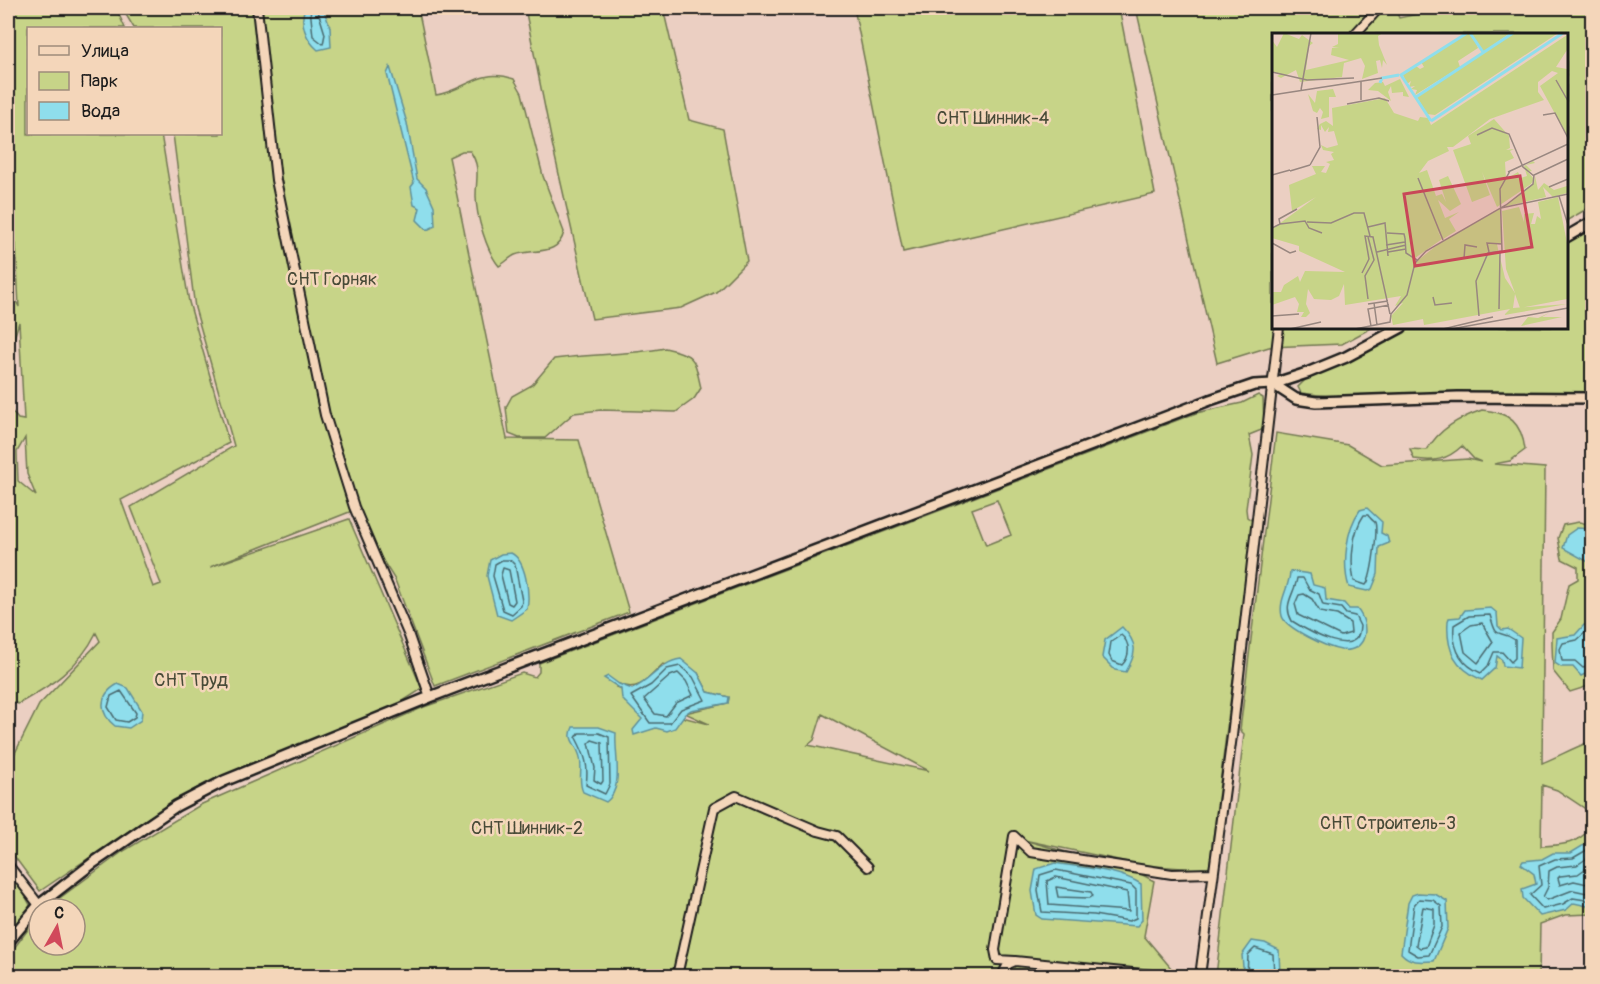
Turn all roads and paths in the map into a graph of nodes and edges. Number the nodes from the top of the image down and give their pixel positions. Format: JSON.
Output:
{"nodes":[{"id":1,"x":257,"y":8,"type":"edge"},
{"id":2,"x":1379,"y":8,"type":"edge"},
{"id":3,"x":1356,"y":33,"type":"edge"},
{"id":4,"x":1593,"y":222,"type":"edge"},
{"id":5,"x":1567,"y":236,"type":"edge"},
{"id":6,"x":1279,"y":328,"type":"edge"},
{"id":7,"x":1400,"y":328,"type":"edge"},
{"id":8,"x":1273,"y":384,"type":"junction"},
{"id":9,"x":1593,"y":398,"type":"edge"},
{"id":10,"x":430,"y":697,"type":"junction"},
{"id":11,"x":8,"y":865,"type":"edge"},
{"id":12,"x":868,"y":867,"type":"dead end"},
{"id":13,"x":1212,"y":873,"type":"junction"},
{"id":14,"x":33,"y":897,"type":"edge"},
{"id":15,"x":50,"y":897,"type":"edge"},
{"id":16,"x":27,"y":919,"type":"edge"},
{"id":17,"x":8,"y":942,"type":"edge"},
{"id":18,"x":1015,"y":961,"type":"junction"},
{"id":19,"x":677,"y":976,"type":"edge"},
{"id":20,"x":1002,"y":976,"type":"edge"},
{"id":21,"x":1162,"y":976,"type":"edge"},
{"id":22,"x":1200,"y":976,"type":"edge"}],
"edges":[{"from":1,"to":10,"type":"street"},
{"from":2,"to":3,"type":"street"},
{"from":4,"to":5,"type":"street"},
{"from":6,"to":8,"type":"street"},
{"from":7,"to":8,"type":"street"},
{"from":8,"to":9,"type":"street"},
{"from":8,"to":10,"type":"street"},
{"from":8,"to":13,"type":"street"},
{"from":10,"to":15,"type":"street"},
{"from":11,"to":14,"type":"street"},
{"from":12,"to":19,"type":"street"},
{"from":13,"to":18,"type":"street"},
{"from":13,"to":22,"type":"street"},
{"from":16,"to":17,"type":"street"},
{"from":18,"to":20,"type":"street"},
{"from":18,"to":21,"type":"street"}]}
